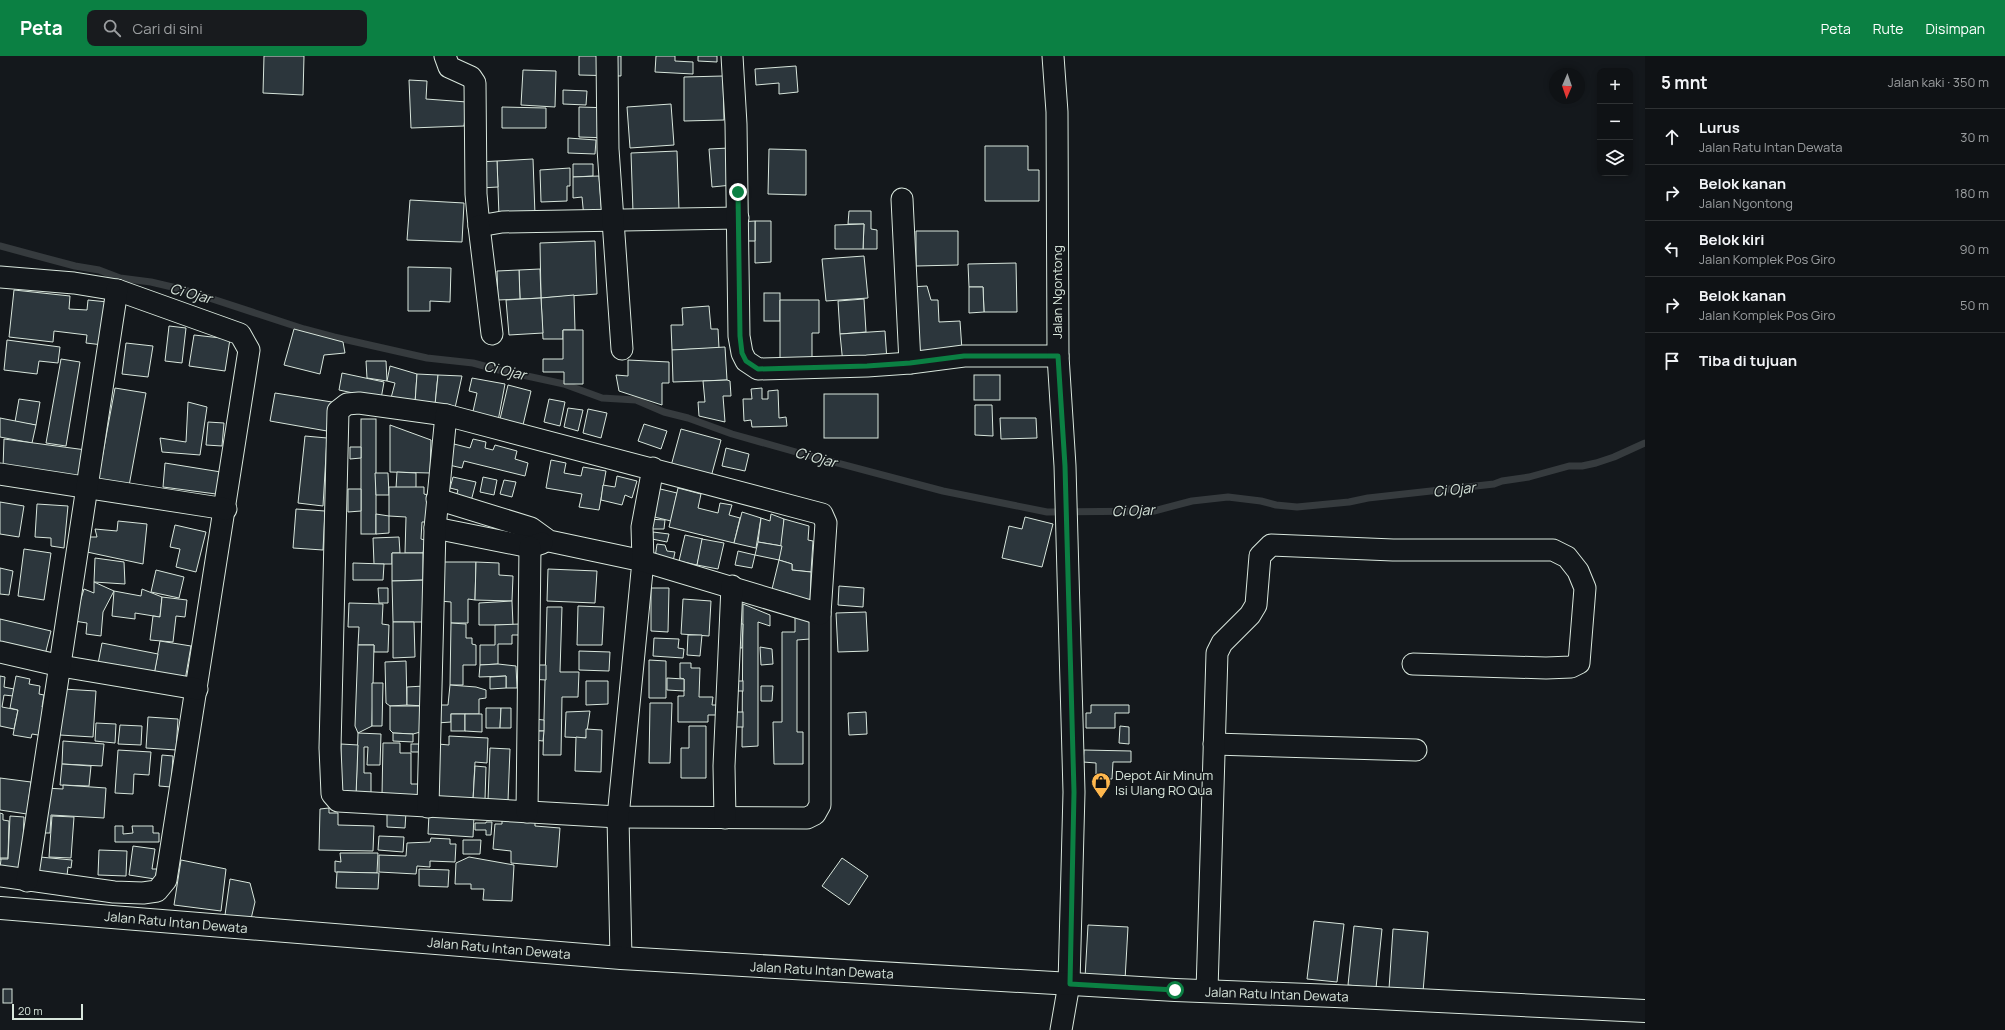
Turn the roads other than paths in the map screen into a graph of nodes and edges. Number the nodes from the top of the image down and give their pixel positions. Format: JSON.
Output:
{"nodes":[{"id":1,"x":445,"y":56,"type":"edge"},
{"id":2,"x":608,"y":56,"type":"edge"},
{"id":3,"x":732,"y":56,"type":"edge"},
{"id":4,"x":1053,"y":56,"type":"edge"},
{"id":5,"x":902,"y":199,"type":"dead end"},
{"id":6,"x":738,"y":218,"type":"junction"},
{"id":7,"x":612,"y":220,"type":"junction"},
{"id":8,"x":479,"y":226,"type":"junction"},
{"id":9,"x":0,"y":277,"type":"edge"},
{"id":10,"x":117,"y":290,"type":"junction"},
{"id":11,"x":492,"y":334,"type":"dead end"},
{"id":12,"x":622,"y":349,"type":"dead end"},
{"id":13,"x":1058,"y":356,"type":"junction"},
{"id":14,"x":910,"y":363,"type":"junction"},
{"id":15,"x":446,"y":415,"type":"junction"},
{"id":16,"x":653,"y":468,"type":"junction"},
{"id":17,"x":0,"y":474,"type":"edge"},
{"id":18,"x":88,"y":487,"type":"junction"},
{"id":19,"x":437,"y":499,"type":"junction"},
{"id":20,"x":226,"y":509,"type":"junction"},
{"id":21,"x":436,"y":528,"type":"junction"},
{"id":22,"x":549,"y":540,"type":"junction"},
{"id":23,"x":530,"y":547,"type":"junction"},
{"id":24,"x":643,"y":561,"type":"junction"},
{"id":25,"x":732,"y":586,"type":"junction"},
{"id":26,"x":820,"y":614,"type":"junction"},
{"id":27,"x":0,"y":652,"type":"edge"},
{"id":28,"x":1413,"y":664,"type":"dead end"},
{"id":29,"x":61,"y":666,"type":"junction"},
{"id":30,"x":197,"y":689,"type":"junction"},
{"id":31,"x":1214,"y":744,"type":"junction"},
{"id":32,"x":1416,"y":750,"type":"dead end"},
{"id":33,"x":428,"y":807,"type":"junction"},
{"id":34,"x":527,"y":812,"type":"junction"},
{"id":35,"x":618,"y":817,"type":"junction"},
{"id":36,"x":725,"y":818,"type":"junction"},
{"id":37,"x":0,"y":876,"type":"edge"},
{"id":38,"x":27,"y":880,"type":"junction"},
{"id":39,"x":0,"y":908,"type":"edge"},
{"id":40,"x":621,"y":958,"type":"junction"},
{"id":41,"x":1070,"y":984,"type":"junction"},
{"id":42,"x":1207,"y":991,"type":"junction"},
{"id":43,"x":1645,"y":1011,"type":"edge"},
{"id":44,"x":1062,"y":1030,"type":"edge"}],
"edges":[{"from":1,"to":8,"type":"street"},
{"from":2,"to":7,"type":"street"},
{"from":3,"to":6,"type":"street"},
{"from":4,"to":13,"type":"street","name":"Jalan Ngontong"},
{"from":5,"to":14,"type":"street"},
{"from":6,"to":7,"type":"street"},
{"from":6,"to":14,"type":"street"},
{"from":7,"to":8,"type":"street"},
{"from":7,"to":12,"type":"street"},
{"from":8,"to":11,"type":"street"},
{"from":9,"to":10,"type":"street"},
{"from":10,"to":18,"type":"street"},
{"from":10,"to":20,"type":"street"},
{"from":13,"to":14,"type":"street"},
{"from":13,"to":41,"type":"street","name":"Jalan Ngontong"},
{"from":15,"to":16,"type":"street"},
{"from":15,"to":19,"type":"street"},
{"from":15,"to":33,"type":"street"},
{"from":16,"to":24,"type":"street"},
{"from":16,"to":26,"type":"street"},
{"from":17,"to":18,"type":"street"},
{"from":18,"to":20,"type":"street"},
{"from":18,"to":29,"type":"street"},
{"from":19,"to":21,"type":"street"},
{"from":19,"to":22,"type":"street"},
{"from":20,"to":30,"type":"street"},
{"from":21,"to":23,"type":"street"},
{"from":21,"to":33,"type":"street"},
{"from":22,"to":23,"type":"street"},
{"from":22,"to":24,"type":"street"},
{"from":23,"to":34,"type":"street"},
{"from":24,"to":25,"type":"street"},
{"from":24,"to":35,"type":"street"},
{"from":25,"to":26,"type":"street"},
{"from":25,"to":36,"type":"street"},
{"from":26,"to":36,"type":"street"},
{"from":27,"to":29,"type":"street"},
{"from":28,"to":31,"type":"street"},
{"from":29,"to":30,"type":"street"},
{"from":29,"to":38,"type":"street"},
{"from":30,"to":38,"type":"street"},
{"from":31,"to":32,"type":"street"},
{"from":31,"to":42,"type":"street"},
{"from":33,"to":34,"type":"street"},
{"from":34,"to":35,"type":"street"},
{"from":35,"to":36,"type":"street"},
{"from":35,"to":40,"type":"street"},
{"from":37,"to":38,"type":"street"},
{"from":39,"to":40,"type":"street","name":"Jalan Ratu Intan Dewata"},
{"from":40,"to":41,"type":"street","name":"Jalan Ratu Intan Dewata"},
{"from":41,"to":42,"type":"street","name":"Jalan Ratu Intan Dewata"},
{"from":41,"to":44,"type":"street","name":"Jalan Ngontong"},
{"from":42,"to":43,"type":"street","name":"Jalan Ratu Intan Dewata"}]}
